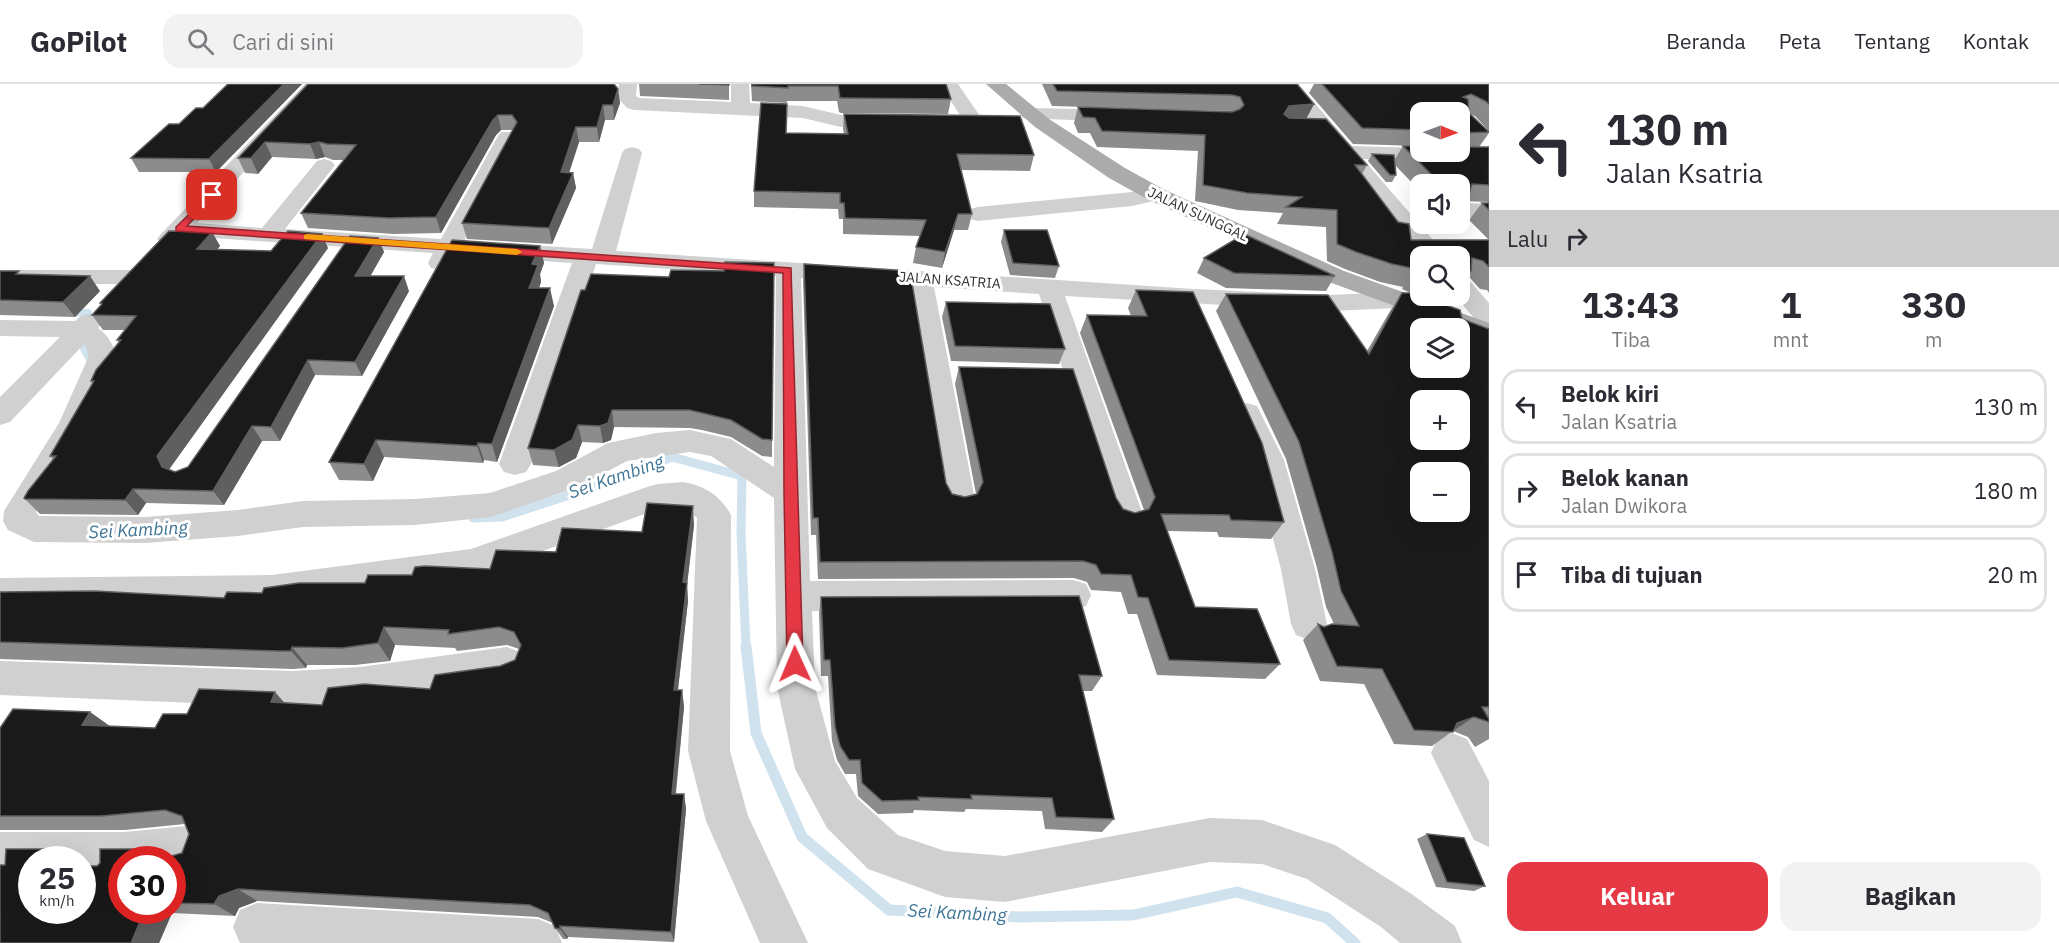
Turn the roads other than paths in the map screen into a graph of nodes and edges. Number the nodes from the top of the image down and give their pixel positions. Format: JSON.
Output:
{"nodes":[{"id":1,"x":315,"y":84,"type":"edge"},
{"id":2,"x":628,"y":84,"type":"edge"},
{"id":3,"x":740,"y":84,"type":"edge"},
{"id":4,"x":949,"y":84,"type":"edge"},
{"id":5,"x":995,"y":84,"type":"edge"},
{"id":6,"x":1289,"y":85,"type":"edge"},
{"id":7,"x":1313,"y":85,"type":"edge"},
{"id":8,"x":741,"y":108,"type":"junction"},
{"id":9,"x":1144,"y":117,"type":"edge"},
{"id":10,"x":1020,"y":120,"type":"junction"},
{"id":11,"x":908,"y":122,"type":"edge"},
{"id":12,"x":952,"y":122,"type":"edge"},
{"id":13,"x":974,"y":122,"type":"junction"},
{"id":14,"x":1326,"y":127,"type":"junction"},
{"id":15,"x":1298,"y":128,"type":"edge"},
{"id":16,"x":508,"y":136,"type":"edge"},
{"id":17,"x":632,"y":153,"type":"dead end"},
{"id":18,"x":1349,"y":153,"type":"junction"},
{"id":19,"x":1489,"y":156,"type":"edge"},
{"id":20,"x":324,"y":165,"type":"dead end"},
{"id":21,"x":1155,"y":194,"type":"junction"},
{"id":22,"x":1394,"y":208,"type":"junction"},
{"id":23,"x":1410,"y":209,"type":"edge"},
{"id":24,"x":1470,"y":210,"type":"edge"},
{"id":25,"x":1489,"y":211,"type":"edge"},
{"id":26,"x":978,"y":214,"type":"dead end"},
{"id":27,"x":179,"y":229,"type":"junction"},
{"id":28,"x":269,"y":234,"type":"junction"},
{"id":29,"x":349,"y":239,"type":"junction"},
{"id":30,"x":449,"y":246,"type":"junction"},
{"id":31,"x":1426,"y":246,"type":"edge"},
{"id":32,"x":594,"y":258,"type":"junction"},
{"id":33,"x":144,"y":264,"type":"junction"},
{"id":34,"x":332,"y":264,"type":"edge"},
{"id":35,"x":788,"y":270,"type":"junction"},
{"id":36,"x":0,"y":277,"type":"edge"},
{"id":37,"x":920,"y":278,"type":"junction"},
{"id":38,"x":427,"y":287,"type":"edge"},
{"id":39,"x":1049,"y":287,"type":"junction"},
{"id":40,"x":1194,"y":297,"type":"junction"},
{"id":41,"x":1470,"y":297,"type":"edge"},
{"id":42,"x":1397,"y":300,"type":"junction"},
{"id":43,"x":1489,"y":319,"type":"edge"},
{"id":44,"x":0,"y":327,"type":"edge"},
{"id":45,"x":1209,"y":329,"type":"edge"},
{"id":46,"x":1489,"y":332,"type":"edge"},
{"id":47,"x":77,"y":335,"type":"junction"},
{"id":48,"x":1233,"y":384,"type":"edge"},
{"id":49,"x":8,"y":404,"type":"edge"},
{"id":50,"x":515,"y":464,"type":"dead end"},
{"id":51,"x":790,"y":493,"type":"junction"},
{"id":52,"x":959,"y":500,"type":"edge"},
{"id":53,"x":1126,"y":515,"type":"edge"},
{"id":54,"x":0,"y":593,"type":"edge"},
{"id":55,"x":1073,"y":595,"type":"edge"},
{"id":56,"x":794,"y":596,"type":"junction"},
{"id":57,"x":1309,"y":624,"type":"dead end"},
{"id":58,"x":507,"y":664,"type":"edge"},
{"id":59,"x":0,"y":678,"type":"edge"},
{"id":60,"x":1452,"y":753,"type":"dead end"},
{"id":61,"x":1489,"y":825,"type":"edge"},
{"id":62,"x":0,"y":854,"type":"edge"},
{"id":63,"x":108,"y":854,"type":"edge"},
{"id":64,"x":257,"y":927,"type":"dead end"},
{"id":65,"x":538,"y":943,"type":"edge"},
{"id":66,"x":784,"y":943,"type":"edge"},
{"id":67,"x":1438,"y":943,"type":"edge"}],
"edges":[{"from":1,"to":27,"type":"street"},
{"from":2,"to":8,"type":"street"},
{"from":3,"to":8,"type":"street"},
{"from":4,"to":13,"type":"street"},
{"from":5,"to":10,"type":"main road","name":"JALAN SUNGGAL"},
{"from":6,"to":7,"type":"street"},
{"from":6,"to":14,"type":"street"},
{"from":8,"to":11,"type":"street"},
{"from":9,"to":10,"type":"street"},
{"from":10,"to":13,"type":"street"},
{"from":10,"to":21,"type":"main road","name":"JALAN SUNGGAL"},
{"from":12,"to":13,"type":"street"},
{"from":14,"to":15,"type":"street"},
{"from":14,"to":18,"type":"street"},
{"from":16,"to":30,"type":"street"},
{"from":17,"to":32,"type":"street"},
{"from":18,"to":19,"type":"street"},
{"from":18,"to":22,"type":"street"},
{"from":20,"to":28,"type":"street"},
{"from":21,"to":26,"type":"street"},
{"from":21,"to":42,"type":"main road","name":"JALAN SUNGGAL"},
{"from":22,"to":23,"type":"street"},
{"from":22,"to":31,"type":"street"},
{"from":24,"to":25,"type":"street"},
{"from":27,"to":28,"type":"street","name":"JALAN KSATRIA"},
{"from":27,"to":33,"type":"street"},
{"from":28,"to":29,"type":"street","name":"JALAN KSATRIA"},
{"from":29,"to":30,"type":"street","name":"JALAN KSATRIA"},
{"from":29,"to":34,"type":"street"},
{"from":30,"to":32,"type":"street","name":"JALAN KSATRIA"},
{"from":30,"to":38,"type":"street"},
{"from":32,"to":35,"type":"street","name":"JALAN KSATRIA"},
{"from":32,"to":50,"type":"street"},
{"from":33,"to":36,"type":"street"},
{"from":33,"to":47,"type":"street"},
{"from":35,"to":37,"type":"street","name":"JALAN KSATRIA"},
{"from":35,"to":51,"type":"street"},
{"from":37,"to":39,"type":"street","name":"JALAN KSATRIA"},
{"from":37,"to":52,"type":"street"},
{"from":39,"to":40,"type":"street","name":"JALAN KSATRIA"},
{"from":39,"to":53,"type":"street"},
{"from":40,"to":42,"type":"street","name":"JALAN KSATRIA"},
{"from":40,"to":45,"type":"street"},
{"from":41,"to":43,"type":"street"},
{"from":42,"to":46,"type":"main road","name":"JALAN SUNGGAL"},
{"from":44,"to":47,"type":"street"},
{"from":47,"to":49,"type":"street"},
{"from":47,"to":51,"type":"street"},
{"from":48,"to":57,"type":"street"},
{"from":51,"to":56,"type":"street"},
{"from":54,"to":66,"type":"street"},
{"from":55,"to":56,"type":"street"},
{"from":56,"to":67,"type":"street"},
{"from":58,"to":59,"type":"street"},
{"from":60,"to":61,"type":"street"},
{"from":62,"to":63,"type":"street"},
{"from":64,"to":65,"type":"street"}]}
